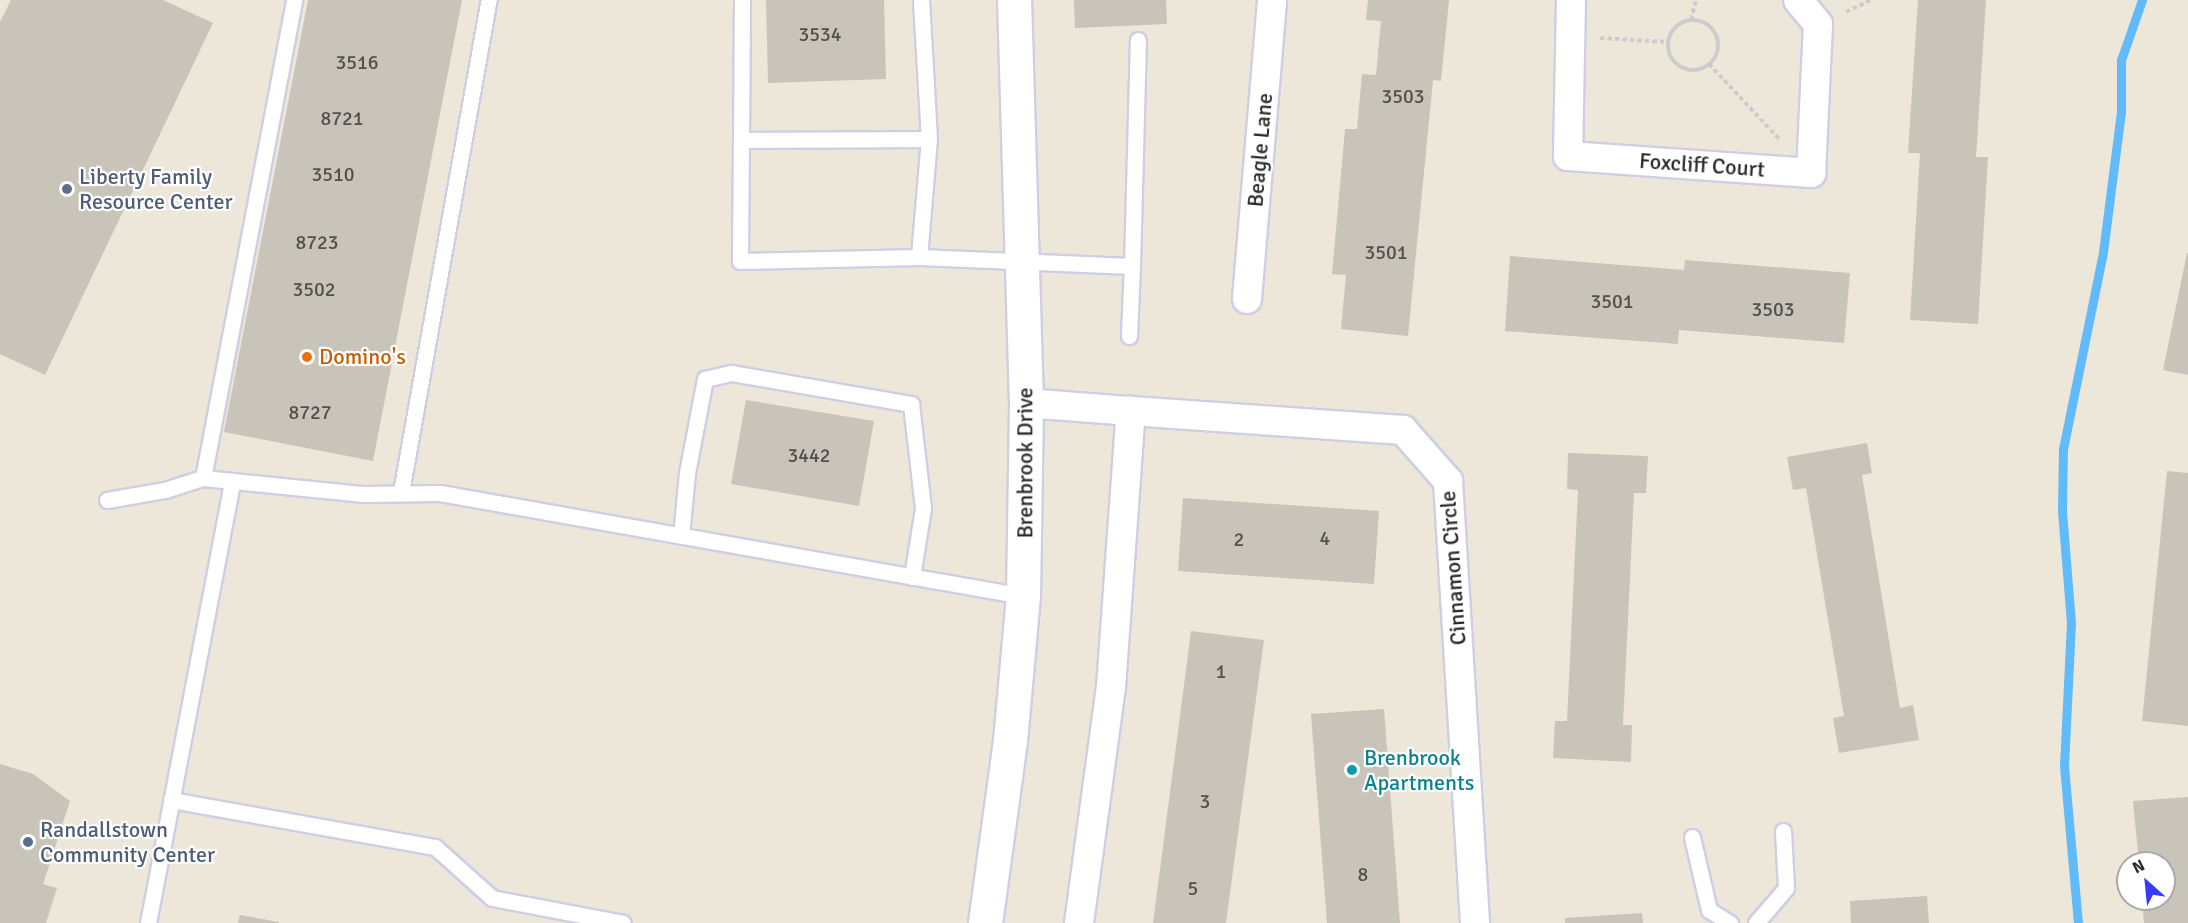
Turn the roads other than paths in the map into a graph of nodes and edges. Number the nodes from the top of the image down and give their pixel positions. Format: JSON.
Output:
{"nodes":[{"id":1,"x":294,"y":0,"type":"edge"},
{"id":2,"x":489,"y":0,"type":"edge"},
{"id":3,"x":742,"y":0,"type":"edge"},
{"id":4,"x":921,"y":0,"type":"edge"},
{"id":5,"x":1014,"y":0,"type":"edge"},
{"id":6,"x":1272,"y":0,"type":"edge"},
{"id":7,"x":1571,"y":0,"type":"edge"},
{"id":8,"x":1798,"y":0,"type":"edge"},
{"id":9,"x":1138,"y":40,"type":"dead end"},
{"id":10,"x":929,"y":139,"type":"junction"},
{"id":11,"x":741,"y":140,"type":"junction"},
{"id":12,"x":919,"y":257,"type":"junction"},
{"id":13,"x":1022,"y":261,"type":"junction"},
{"id":14,"x":1132,"y":266,"type":"junction"},
{"id":15,"x":1247,"y":300,"type":"dead end"},
{"id":16,"x":1129,"y":336,"type":"dead end"},
{"id":17,"x":1026,"y":403,"type":"junction"},
{"id":18,"x":1131,"y":411,"type":"junction"},
{"id":19,"x":203,"y":478,"type":"junction"},
{"id":20,"x":232,"y":481,"type":"junction"},
{"id":21,"x":401,"y":492,"type":"junction"},
{"id":22,"x":107,"y":500,"type":"dead end"},
{"id":23,"x":681,"y":536,"type":"junction"},
{"id":24,"x":912,"y":577,"type":"junction"},
{"id":25,"x":1023,"y":596,"type":"junction"},
{"id":26,"x":171,"y":800,"type":"junction"},
{"id":27,"x":1784,"y":831,"type":"dead end"},
{"id":28,"x":1692,"y":837,"type":"dead end"},
{"id":29,"x":148,"y":923,"type":"edge"},
{"id":30,"x":623,"y":923,"type":"edge"},
{"id":31,"x":985,"y":923,"type":"edge"},
{"id":32,"x":1079,"y":923,"type":"edge"},
{"id":33,"x":1475,"y":923,"type":"edge"},
{"id":34,"x":1730,"y":923,"type":"edge"},
{"id":35,"x":1756,"y":923,"type":"edge"}],
"edges":[{"from":1,"to":19,"type":"lane"},
{"from":2,"to":21,"type":"lane"},
{"from":3,"to":11,"type":"lane"},
{"from":4,"to":10,"type":"lane"},
{"from":5,"to":13,"type":"street","name":"Brenbrook Drive"},
{"from":6,"to":15,"type":"street","name":"Beagle Lane"},
{"from":7,"to":8,"type":"street","name":"Foxcliff Court"},
{"from":9,"to":14,"type":"lane"},
{"from":10,"to":11,"type":"lane"},
{"from":10,"to":12,"type":"lane"},
{"from":11,"to":12,"type":"lane"},
{"from":12,"to":13,"type":"lane"},
{"from":13,"to":14,"type":"lane"},
{"from":13,"to":17,"type":"street","name":"Brenbrook Drive"},
{"from":14,"to":16,"type":"lane"},
{"from":17,"to":18,"type":"street","name":"Cinnamon Circle"},
{"from":17,"to":25,"type":"street","name":"Brenbrook Drive"},
{"from":18,"to":32,"type":"street"},
{"from":18,"to":33,"type":"street","name":"Cinnamon Circle"},
{"from":19,"to":20,"type":"lane"},
{"from":19,"to":22,"type":"lane"},
{"from":20,"to":21,"type":"lane"},
{"from":20,"to":26,"type":"lane"},
{"from":21,"to":23,"type":"lane"},
{"from":23,"to":24,"type":"lane"},
{"from":23,"to":24,"type":"lane"},
{"from":24,"to":25,"type":"lane"},
{"from":25,"to":31,"type":"street","name":"Brenbrook Drive"},
{"from":26,"to":29,"type":"lane"},
{"from":26,"to":30,"type":"lane"},
{"from":27,"to":35,"type":"lane"},
{"from":28,"to":34,"type":"lane"}]}
